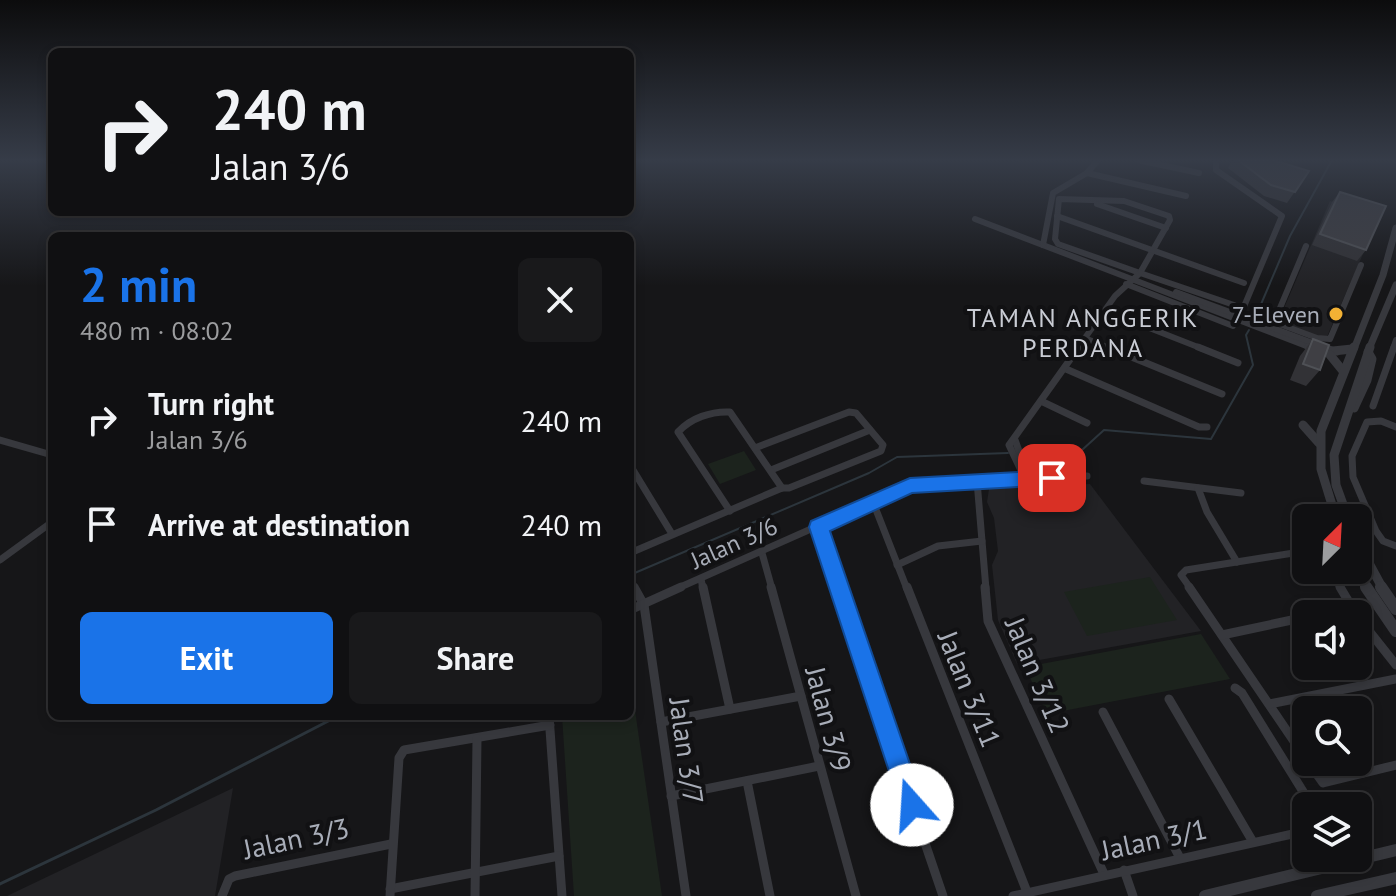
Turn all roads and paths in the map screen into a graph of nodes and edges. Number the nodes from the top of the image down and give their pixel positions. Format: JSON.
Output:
{"nodes":[{"id":1,"x":1051,"y":202,"type":"edge"},
{"id":2,"x":1060,"y":202,"type":"edge"},
{"id":3,"x":1091,"y":202,"type":"joint"},
{"id":4,"x":1097,"y":202,"type":"edge"},
{"id":5,"x":1126,"y":202,"type":"edge"},
{"id":6,"x":1264,"y":202,"type":"edge"},
{"id":7,"x":1057,"y":216,"type":"junction"},
{"id":8,"x":975,"y":219,"type":"dead end"},
{"id":9,"x":1166,"y":228,"type":"junction"},
{"id":10,"x":1396,"y":228,"type":"edge"},
{"id":11,"x":1043,"y":245,"type":"junction"},
{"id":12,"x":1306,"y":246,"type":"dead end"},
{"id":13,"x":1393,"y":248,"type":"edge"},
{"id":14,"x":1154,"y":251,"type":"junction"},
{"id":15,"x":1361,"y":265,"type":"dead end"},
{"id":16,"x":1140,"y":273,"type":"junction"},
{"id":17,"x":1383,"y":275,"type":"junction"},
{"id":18,"x":1129,"y":282,"type":"junction"},
{"id":19,"x":1244,"y":283,"type":"dead end"},
{"id":20,"x":1379,"y":285,"type":"junction"},
{"id":21,"x":1395,"y":288,"type":"edge"},
{"id":22,"x":1234,"y":305,"type":"dead end"},
{"id":23,"x":1106,"y":311,"type":"junction"},
{"id":24,"x":1240,"y":316,"type":"junction"},
{"id":25,"x":1233,"y":326,"type":"dead end"},
{"id":26,"x":1272,"y":327,"type":"junction"},
{"id":27,"x":1087,"y":339,"type":"junction"},
{"id":28,"x":1396,"y":340,"type":"edge"},
{"id":29,"x":1331,"y":353,"type":"junction"},
{"id":30,"x":1355,"y":360,"type":"junction"},
{"id":31,"x":1238,"y":363,"type":"dead end"},
{"id":32,"x":1066,"y":369,"type":"junction"},
{"id":33,"x":1222,"y":394,"type":"dead end"},
{"id":34,"x":1043,"y":402,"type":"junction"},
{"id":35,"x":1373,"y":406,"type":"dead end"},
{"id":36,"x":1347,"y":410,"type":"junction"},
{"id":37,"x":1087,"y":423,"type":"dead end"},
{"id":38,"x":1323,"y":423,"type":"junction"},
{"id":39,"x":1207,"y":427,"type":"dead end"},
{"id":40,"x":1396,"y":427,"type":"edge"},
{"id":41,"x":870,"y":430,"type":"junction"},
{"id":42,"x":0,"y":440,"type":"edge"},
{"id":43,"x":1319,"y":443,"type":"junction"},
{"id":44,"x":755,"y":448,"type":"junction"},
{"id":45,"x":48,"y":454,"type":"edge"},
{"id":46,"x":771,"y":470,"type":"junction"},
{"id":47,"x":634,"y":472,"type":"edge"},
{"id":48,"x":1087,"y":476,"type":"dead end"},
{"id":49,"x":1025,"y":479,"type":"junction"},
{"id":50,"x":977,"y":481,"type":"junction"},
{"id":51,"x":1144,"y":481,"type":"dead end"},
{"id":52,"x":782,"y":488,"type":"junction"},
{"id":53,"x":1198,"y":488,"type":"junction"},
{"id":54,"x":1241,"y":493,"type":"dead end"},
{"id":55,"x":873,"y":502,"type":"junction"},
{"id":56,"x":1332,"y":504,"type":"edge"},
{"id":57,"x":1343,"y":504,"type":"edge"},
{"id":58,"x":730,"y":511,"type":"junction"},
{"id":59,"x":48,"y":525,"type":"edge"},
{"id":60,"x":818,"y":527,"type":"junction"},
{"id":61,"x":672,"y":534,"type":"junction"},
{"id":62,"x":982,"y":541,"type":"junction"},
{"id":63,"x":1396,"y":546,"type":"edge"},
{"id":64,"x":634,"y":551,"type":"edge"},
{"id":65,"x":762,"y":553,"type":"junction"},
{"id":66,"x":1292,"y":553,"type":"edge"},
{"id":67,"x":0,"y":560,"type":"edge"},
{"id":68,"x":1237,"y":562,"type":"junction"},
{"id":69,"x":897,"y":565,"type":"junction"},
{"id":70,"x":1372,"y":573,"type":"edge"},
{"id":71,"x":701,"y":579,"type":"junction"},
{"id":72,"x":1364,"y":584,"type":"edge"},
{"id":73,"x":1375,"y":604,"type":"junction"},
{"id":74,"x":637,"y":605,"type":"edge"},
{"id":75,"x":1395,"y":605,"type":"edge"},
{"id":76,"x":1292,"y":620,"type":"edge"},
{"id":77,"x":1396,"y":631,"type":"edge"},
{"id":78,"x":1222,"y":635,"type":"junction"},
{"id":79,"x":1372,"y":635,"type":"edge"},
{"id":80,"x":1396,"y":665,"type":"edge"},
{"id":81,"x":1396,"y":679,"type":"edge"},
{"id":82,"x":1235,"y":688,"type":"dead end"},
{"id":83,"x":801,"y":696,"type":"junction"},
{"id":84,"x":1169,"y":699,"type":"dead end"},
{"id":85,"x":1269,"y":704,"type":"junction"},
{"id":86,"x":730,"y":709,"type":"junction"},
{"id":87,"x":1103,"y":712,"type":"dead end"},
{"id":88,"x":550,"y":720,"type":"edge"},
{"id":89,"x":661,"y":722,"type":"junction"},
{"id":90,"x":1292,"y":738,"type":"edge"},
{"id":91,"x":477,"y":739,"type":"junction"},
{"id":92,"x":1396,"y":765,"type":"edge"},
{"id":93,"x":819,"y":766,"type":"junction"},
{"id":94,"x":1372,"y":771,"type":"edge"},
{"id":95,"x":1318,"y":776,"type":"edge"},
{"id":96,"x":1351,"y":776,"type":"edge"},
{"id":97,"x":747,"y":781,"type":"junction"},
{"id":98,"x":1303,"y":792,"type":"edge"},
{"id":99,"x":671,"y":796,"type":"junction"},
{"id":100,"x":1292,"y":834,"type":"edge"},
{"id":101,"x":1253,"y":842,"type":"junction"},
{"id":102,"x":391,"y":844,"type":"junction"},
{"id":103,"x":1396,"y":850,"type":"edge"},
{"id":104,"x":1372,"y":855,"type":"edge"},
{"id":105,"x":559,"y":856,"type":"junction"},
{"id":106,"x":1180,"y":858,"type":"junction"},
{"id":107,"x":1124,"y":870,"type":"junction"},
{"id":108,"x":476,"y":872,"type":"junction"},
{"id":109,"x":1301,"y":872,"type":"edge"},
{"id":110,"x":1104,"y":874,"type":"junction"},
{"id":111,"x":1396,"y":878,"type":"edge"},
{"id":112,"x":390,"y":892,"type":"edge"},
{"id":113,"x":1027,"y":892,"type":"junction"},
{"id":114,"x":222,"y":896,"type":"edge"},
{"id":115,"x":475,"y":896,"type":"edge"},
{"id":116,"x":562,"y":896,"type":"edge"},
{"id":117,"x":686,"y":896,"type":"edge"},
{"id":118,"x":770,"y":896,"type":"edge"},
{"id":119,"x":856,"y":896,"type":"edge"},
{"id":120,"x":943,"y":896,"type":"edge"},
{"id":121,"x":1013,"y":896,"type":"edge"},
{"id":122,"x":1133,"y":896,"type":"edge"},
{"id":123,"x":1205,"y":896,"type":"edge"},
{"id":124,"x":1317,"y":896,"type":"edge"}],
"edges":[{"from":1,"to":11,"type":"street"},
{"from":2,"to":7,"type":"street"},
{"from":3,"to":4,"type":"street"},
{"from":3,"to":9,"type":"street"},
{"from":5,"to":9,"type":"street"},
{"from":6,"to":24,"type":"street"},
{"from":7,"to":14,"type":"street"},
{"from":7,"to":16,"type":"street"},
{"from":8,"to":11,"type":"street"},
{"from":9,"to":14,"type":"street"},
{"from":10,"to":13,"type":"street"},
{"from":11,"to":18,"type":"street"},
{"from":12,"to":26,"type":"street"},
{"from":13,"to":17,"type":"street"},
{"from":14,"to":16,"type":"street"},
{"from":14,"to":19,"type":"street"},
{"from":15,"to":26,"type":"street"},
{"from":16,"to":18,"type":"street"},
{"from":16,"to":22,"type":"street"},
{"from":17,"to":20,"type":"street"},
{"from":17,"to":21,"type":"street"},
{"from":18,"to":23,"type":"street"},
{"from":18,"to":24,"type":"street"},
{"from":18,"to":25,"type":"street"},
{"from":18,"to":26,"type":"street"},
{"from":20,"to":21,"type":"street"},
{"from":20,"to":30,"type":"street"},
{"from":21,"to":30,"type":"street"},
{"from":23,"to":27,"type":"street"},
{"from":23,"to":31,"type":"street"},
{"from":24,"to":26,"type":"street"},
{"from":26,"to":29,"type":"street"},
{"from":27,"to":32,"type":"street"},
{"from":27,"to":33,"type":"street"},
{"from":28,"to":35,"type":"street"},
{"from":29,"to":30,"type":"street"},
{"from":29,"to":30,"type":"street"},
{"from":30,"to":36,"type":"street"},
{"from":30,"to":36,"type":"street"},
{"from":30,"to":38,"type":"street"},
{"from":32,"to":34,"type":"street"},
{"from":32,"to":39,"type":"street"},
{"from":34,"to":37,"type":"street"},
{"from":34,"to":49,"type":"street"},
{"from":36,"to":57,"type":"street"},
{"from":38,"to":43,"type":"street"},
{"from":38,"to":43,"type":"street"},
{"from":40,"to":63,"type":"street"},
{"from":41,"to":44,"type":"street"},
{"from":41,"to":46,"type":"street"},
{"from":41,"to":52,"type":"street"},
{"from":42,"to":45,"type":"street"},
{"from":43,"to":56,"type":"street"},
{"from":44,"to":46,"type":"street"},
{"from":44,"to":58,"type":"street"},
{"from":46,"to":52,"type":"street"},
{"from":47,"to":61,"type":"street"},
{"from":48,"to":49,"type":"street","name":"Jalan 3/6"},
{"from":49,"to":50,"type":"street","name":"Jalan 3/6"},
{"from":50,"to":55,"type":"street","name":"Jalan 3/6"},
{"from":50,"to":62,"type":"street","name":"Jalan 3/12"},
{"from":51,"to":53,"type":"street"},
{"from":52,"to":58,"type":"street"},
{"from":53,"to":54,"type":"street"},
{"from":53,"to":68,"type":"street"},
{"from":55,"to":60,"type":"street","name":"Jalan 3/6"},
{"from":55,"to":69,"type":"street","name":"Jalan 3/11"},
{"from":58,"to":61,"type":"street"},
{"from":59,"to":67,"type":"street"},
{"from":60,"to":65,"type":"street","name":"Jalan 3/6"},
{"from":60,"to":120,"type":"street"},
{"from":61,"to":64,"type":"street"},
{"from":62,"to":69,"type":"street"},
{"from":62,"to":110,"type":"street","name":"Jalan 3/12"},
{"from":65,"to":71,"type":"street","name":"Jalan 3/6"},
{"from":65,"to":83,"type":"street","name":"Jalan 3/9"},
{"from":66,"to":68,"type":"street"},
{"from":68,"to":78,"type":"street"},
{"from":69,"to":113,"type":"street","name":"Jalan 3/11"},
{"from":70,"to":75,"type":"street"},
{"from":71,"to":74,"type":"street","name":"Jalan 3/6"},
{"from":71,"to":86,"type":"street"},
{"from":72,"to":73,"type":"street"},
{"from":73,"to":75,"type":"street"},
{"from":73,"to":77,"type":"street"},
{"from":74,"to":89,"type":"street","name":"Jalan 3/7"},
{"from":76,"to":78,"type":"street"},
{"from":78,"to":85,"type":"street"},
{"from":79,"to":80,"type":"street"},
{"from":81,"to":85,"type":"street"},
{"from":82,"to":98,"type":"street"},
{"from":83,"to":86,"type":"street"},
{"from":83,"to":93,"type":"street","name":"Jalan 3/9"},
{"from":84,"to":101,"type":"street"},
{"from":85,"to":90,"type":"street"},
{"from":86,"to":89,"type":"street"},
{"from":87,"to":106,"type":"street"},
{"from":88,"to":91,"type":"street"},
{"from":88,"to":105,"type":"street"},
{"from":89,"to":99,"type":"street","name":"Jalan 3/7"},
{"from":91,"to":102,"type":"street"},
{"from":91,"to":108,"type":"street"},
{"from":92,"to":94,"type":"street"},
{"from":93,"to":97,"type":"street"},
{"from":93,"to":119,"type":"street","name":"Jalan 3/9"},
{"from":95,"to":96,"type":"street"},
{"from":97,"to":99,"type":"street"},
{"from":97,"to":118,"type":"street"},
{"from":99,"to":117,"type":"street","name":"Jalan 3/7"},
{"from":100,"to":101,"type":"street","name":"Jalan 3/1"},
{"from":101,"to":106,"type":"street","name":"Jalan 3/1"},
{"from":102,"to":112,"type":"street"},
{"from":102,"to":114,"type":"street","name":"Jalan 3/3"},
{"from":103,"to":104,"type":"street"},
{"from":105,"to":108,"type":"street"},
{"from":105,"to":116,"type":"street"},
{"from":106,"to":107,"type":"street","name":"Jalan 3/1"},
{"from":107,"to":110,"type":"street","name":"Jalan 3/1"},
{"from":107,"to":122,"type":"street"},
{"from":108,"to":112,"type":"street"},
{"from":108,"to":115,"type":"street"},
{"from":109,"to":123,"type":"street"},
{"from":110,"to":113,"type":"street","name":"Jalan 3/1"},
{"from":111,"to":124,"type":"street"},
{"from":113,"to":121,"type":"street","name":"Jalan 3/1"}]}
